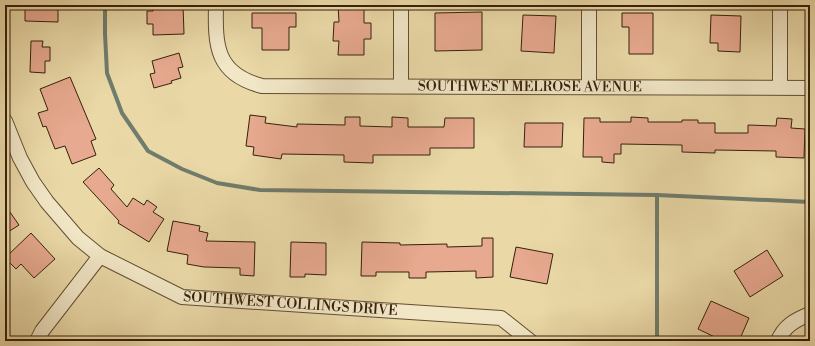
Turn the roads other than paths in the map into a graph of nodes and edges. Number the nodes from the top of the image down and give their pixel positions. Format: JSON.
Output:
{"nodes":[{"id":1,"x":216,"y":5,"type":"edge"},
{"id":2,"x":401,"y":5,"type":"edge"},
{"id":3,"x":590,"y":5,"type":"edge"},
{"id":4,"x":780,"y":5,"type":"edge"},
{"id":5,"x":401,"y":85,"type":"junction"},
{"id":6,"x":589,"y":87,"type":"junction"},
{"id":7,"x":780,"y":87,"type":"junction"},
{"id":8,"x":810,"y":88,"type":"edge"},
{"id":9,"x":5,"y":121,"type":"edge"},
{"id":10,"x":100,"y":256,"type":"junction"},
{"id":11,"x":810,"y":314,"type":"edge"},
{"id":12,"x":37,"y":341,"type":"edge"},
{"id":13,"x":530,"y":341,"type":"edge"},
{"id":14,"x":778,"y":341,"type":"edge"}],
"edges":[{"from":1,"to":5,"type":"street","name":"SOUTHWEST MELROSE AVENUE"},
{"from":2,"to":5,"type":"street"},
{"from":3,"to":6,"type":"street"},
{"from":4,"to":7,"type":"street"},
{"from":5,"to":6,"type":"street","name":"SOUTHWEST MELROSE AVENUE"},
{"from":6,"to":7,"type":"street","name":"SOUTHWEST MELROSE AVENUE"},
{"from":7,"to":8,"type":"street","name":"SOUTHWEST MELROSE AVENUE"},
{"from":9,"to":10,"type":"street","name":"SOUTHWEST COLLINGS DRIVE"},
{"from":10,"to":12,"type":"street"},
{"from":10,"to":13,"type":"street","name":"SOUTHWEST COLLINGS DRIVE"},
{"from":11,"to":14,"type":"street"}]}
